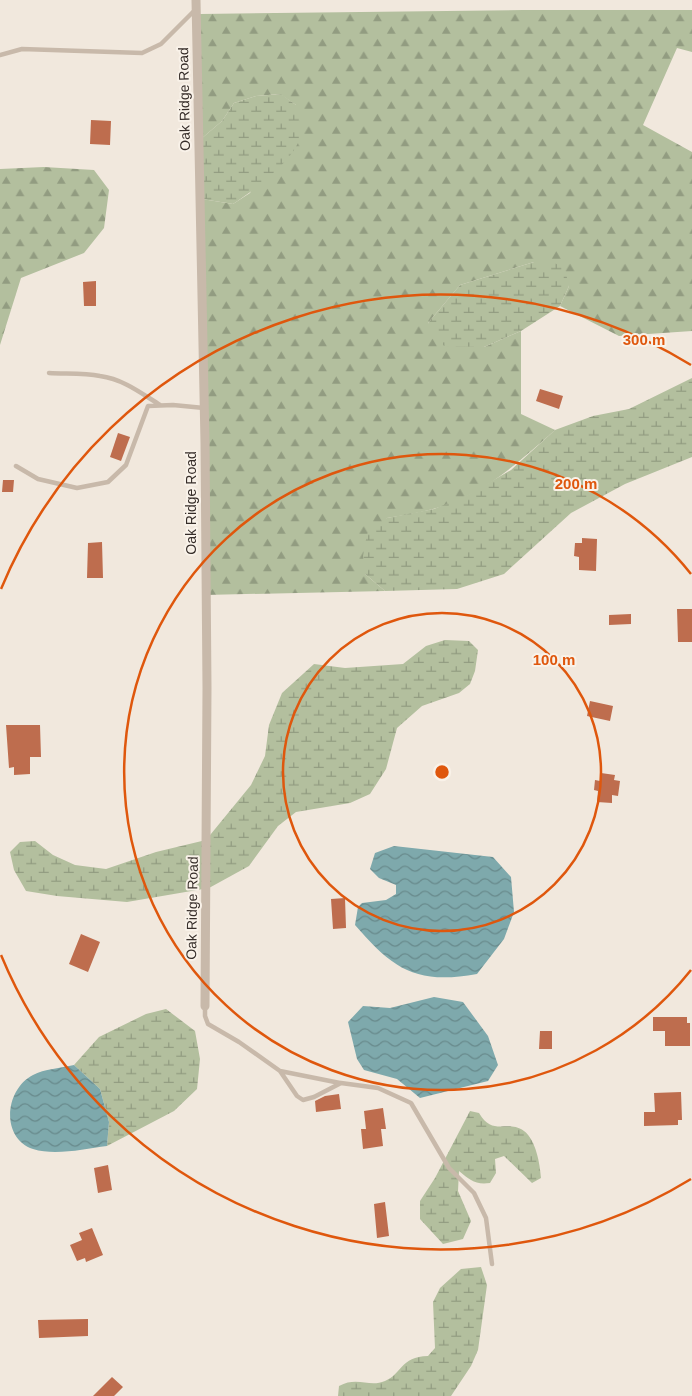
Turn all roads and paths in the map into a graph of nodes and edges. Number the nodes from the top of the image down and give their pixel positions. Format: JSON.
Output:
{"nodes":[{"id":1,"x":196,"y":4,"type":"edge"},
{"id":2,"x":0,"y":55,"type":"edge"},
{"id":3,"x":49,"y":373,"type":"dead end"},
{"id":4,"x":161,"y":405,"type":"junction"},
{"id":5,"x":204,"y":408,"type":"junction"},
{"id":6,"x":16,"y":466,"type":"dead end"},
{"id":7,"x":205,"y":1006,"type":"joint"},
{"id":8,"x":280,"y":1071,"type":"junction"},
{"id":9,"x":341,"y":1083,"type":"junction"},
{"id":10,"x":492,"y":1264,"type":"dead end"}],
"edges":[{"from":1,"to":2,"type":"lane"},
{"from":1,"to":5,"type":"street","name":"Oak Ridge Road"},
{"from":3,"to":4,"type":"lane"},
{"from":4,"to":5,"type":"lane"},
{"from":4,"to":6,"type":"lane"},
{"from":5,"to":7,"type":"street","name":"Oak Ridge Road"},
{"from":7,"to":8,"type":"lane"},
{"from":8,"to":9,"type":"lane"},
{"from":8,"to":9,"type":"lane"},
{"from":9,"to":10,"type":"lane"}]}
